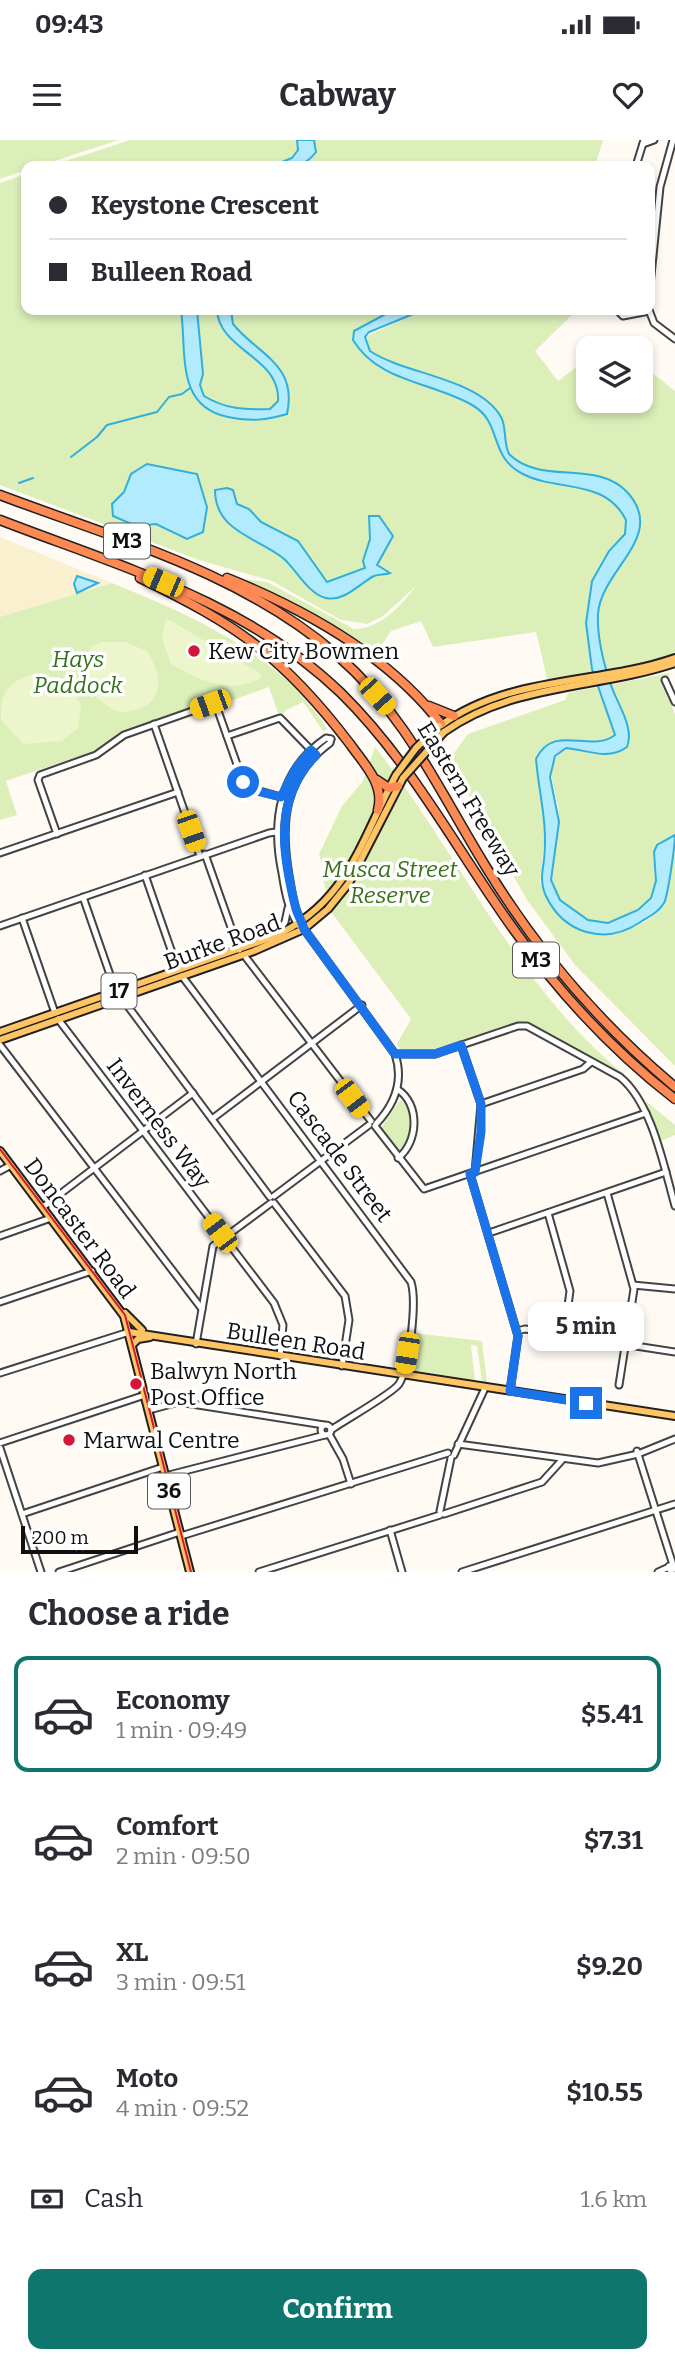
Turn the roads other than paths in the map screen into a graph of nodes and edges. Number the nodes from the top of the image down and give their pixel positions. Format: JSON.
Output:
{"nodes":[{"id":1,"x":654,"y":140,"type":"edge"},
{"id":2,"x":673,"y":140,"type":"edge"},
{"id":3,"x":643,"y":142,"type":"edge"},
{"id":4,"x":637,"y":161,"type":"edge"},
{"id":5,"x":655,"y":236,"type":"edge"},
{"id":6,"x":651,"y":315,"type":"edge"},
{"id":7,"x":675,"y":339,"type":"edge"},
{"id":8,"x":0,"y":495,"type":"edge"},
{"id":9,"x":0,"y":520,"type":"edge"},
{"id":10,"x":79,"y":549,"type":"junction"},
{"id":11,"x":184,"y":564,"type":"junction"},
{"id":12,"x":675,"y":660,"type":"edge"},
{"id":13,"x":665,"y":680,"type":"dead end"},
{"id":14,"x":421,"y":700,"type":"junction"},
{"id":15,"x":675,"y":702,"type":"edge"},
{"id":16,"x":482,"y":706,"type":"junction"},
{"id":17,"x":454,"y":716,"type":"junction"},
{"id":18,"x":154,"y":724,"type":"junction"},
{"id":19,"x":442,"y":728,"type":"junction"},
{"id":20,"x":227,"y":736,"type":"junction"},
{"id":21,"x":313,"y":752,"type":"junction"},
{"id":22,"x":372,"y":776,"type":"junction"},
{"id":23,"x":394,"y":787,"type":"junction"},
{"id":24,"x":178,"y":792,"type":"junction"},
{"id":25,"x":281,"y":797,"type":"junction"},
{"id":26,"x":378,"y":810,"type":"junction"},
{"id":27,"x":280,"y":831,"type":"junction"},
{"id":28,"x":57,"y":834,"type":"junction"},
{"id":29,"x":0,"y":853,"type":"edge"},
{"id":30,"x":203,"y":855,"type":"junction"},
{"id":31,"x":145,"y":875,"type":"junction"},
{"id":32,"x":341,"y":889,"type":"junction"},
{"id":33,"x":83,"y":897,"type":"junction"},
{"id":34,"x":288,"y":905,"type":"junction"},
{"id":35,"x":22,"y":918,"type":"junction"},
{"id":36,"x":301,"y":925,"type":"junction"},
{"id":37,"x":0,"y":926,"type":"edge"},
{"id":38,"x":275,"y":937,"type":"junction"},
{"id":39,"x":241,"y":952,"type":"junction"},
{"id":40,"x":180,"y":973,"type":"junction"},
{"id":41,"x":119,"y":994,"type":"junction"},
{"id":42,"x":362,"y":1005,"type":"junction"},
{"id":43,"x":57,"y":1016,"type":"junction"},
{"id":44,"x":0,"y":1032,"type":"edge"},
{"id":45,"x":0,"y":1042,"type":"edge"},
{"id":46,"x":311,"y":1044,"type":"junction"},
{"id":47,"x":461,"y":1045,"type":"junction"},
{"id":48,"x":395,"y":1054,"type":"junction"},
{"id":49,"x":591,"y":1062,"type":"junction"},
{"id":50,"x":262,"y":1081,"type":"junction"},
{"id":51,"x":675,"y":1087,"type":"edge"},
{"id":52,"x":397,"y":1089,"type":"junction"},
{"id":53,"x":193,"y":1093,"type":"junction"},
{"id":54,"x":675,"y":1099,"type":"edge"},
{"id":55,"x":481,"y":1104,"type":"junction"},
{"id":56,"x":646,"y":1113,"type":"junction"},
{"id":57,"x":212,"y":1119,"type":"junction"},
{"id":58,"x":372,"y":1124,"type":"junction"},
{"id":59,"x":143,"y":1131,"type":"junction"},
{"id":60,"x":0,"y":1151,"type":"edge"},
{"id":61,"x":398,"y":1158,"type":"junction"},
{"id":62,"x":323,"y":1162,"type":"junction"},
{"id":63,"x":11,"y":1165,"type":"junction"},
{"id":64,"x":94,"y":1169,"type":"junction"},
{"id":65,"x":0,"y":1171,"type":"edge"},
{"id":66,"x":666,"y":1172,"type":"junction"},
{"id":67,"x":471,"y":1173,"type":"junction"},
{"id":68,"x":607,"y":1193,"type":"junction"},
{"id":69,"x":273,"y":1199,"type":"junction"},
{"id":70,"x":675,"y":1206,"type":"edge"},
{"id":71,"x":43,"y":1208,"type":"junction"},
{"id":72,"x":548,"y":1213,"type":"junction"},
{"id":73,"x":51,"y":1218,"type":"junction"},
{"id":74,"x":489,"y":1233,"type":"junction"},
{"id":75,"x":0,"y":1236,"type":"edge"},
{"id":76,"x":224,"y":1237,"type":"junction"},
{"id":77,"x":92,"y":1271,"type":"junction"},
{"id":78,"x":633,"y":1285,"type":"junction"},
{"id":79,"x":675,"y":1289,"type":"edge"},
{"id":80,"x":0,"y":1302,"type":"edge"},
{"id":81,"x":203,"y":1305,"type":"junction"},
{"id":82,"x":119,"y":1307,"type":"junction"},
{"id":83,"x":517,"y":1331,"type":"junction"},
{"id":84,"x":129,"y":1332,"type":"junction"},
{"id":85,"x":564,"y":1335,"type":"junction"},
{"id":86,"x":155,"y":1337,"type":"junction"},
{"id":87,"x":197,"y":1344,"type":"junction"},
{"id":88,"x":132,"y":1345,"type":"junction"},
{"id":89,"x":625,"y":1345,"type":"junction"},
{"id":90,"x":675,"y":1352,"type":"edge"},
{"id":91,"x":280,"y":1356,"type":"junction"},
{"id":92,"x":342,"y":1366,"type":"junction"},
{"id":93,"x":0,"y":1373,"type":"edge"},
{"id":94,"x":402,"y":1375,"type":"junction"},
{"id":95,"x":619,"y":1385,"type":"dead end"},
{"id":96,"x":485,"y":1388,"type":"junction"},
{"id":97,"x":510,"y":1391,"type":"junction"},
{"id":98,"x":145,"y":1395,"type":"junction"},
{"id":99,"x":149,"y":1409,"type":"junction"},
{"id":100,"x":675,"y":1416,"type":"edge"},
{"id":101,"x":326,"y":1431,"type":"junction"},
{"id":102,"x":675,"y":1439,"type":"edge"},
{"id":103,"x":458,"y":1444,"type":"junction"},
{"id":104,"x":0,"y":1445,"type":"edge"},
{"id":105,"x":637,"y":1452,"type":"junction"},
{"id":106,"x":450,"y":1455,"type":"junction"},
{"id":107,"x":562,"y":1460,"type":"junction"},
{"id":108,"x":163,"y":1467,"type":"junction"},
{"id":109,"x":166,"y":1476,"type":"junction"},
{"id":110,"x":351,"y":1484,"type":"junction"},
{"id":111,"x":675,"y":1504,"type":"edge"},
{"id":112,"x":655,"y":1510,"type":"junction"},
{"id":113,"x":441,"y":1512,"type":"junction"},
{"id":114,"x":22,"y":1514,"type":"junction"},
{"id":115,"x":390,"y":1530,"type":"junction"},
{"id":116,"x":180,"y":1534,"type":"junction"},
{"id":117,"x":672,"y":1568,"type":"edge"},
{"id":118,"x":660,"y":1571,"type":"edge"},
{"id":119,"x":41,"y":1572,"type":"edge"},
{"id":120,"x":59,"y":1572,"type":"edge"},
{"id":121,"x":190,"y":1572,"type":"edge"},
{"id":122,"x":259,"y":1572,"type":"edge"},
{"id":123,"x":402,"y":1572,"type":"edge"},
{"id":124,"x":462,"y":1572,"type":"edge"}],
"edges":[{"from":1,"to":3,"type":"street"},
{"from":2,"to":5,"type":"street"},
{"from":3,"to":4,"type":"street"},
{"from":6,"to":7,"type":"street"},
{"from":8,"to":11,"type":"highway","name":"Eastern Freeway","number":"M3"},
{"from":9,"to":10,"type":"highway","name":"Eastern Freeway","number":"M3"},
{"from":10,"to":22,"type":"highway"},
{"from":10,"to":54,"type":"highway","name":"Eastern Freeway","number":"M3"},
{"from":11,"to":14,"type":"highway"},
{"from":11,"to":51,"type":"highway","name":"Eastern Freeway","number":"M3"},
{"from":12,"to":16,"type":"main road","name":"Burke Road","number":"17"},
{"from":13,"to":15,"type":"street"},
{"from":14,"to":17,"type":"highway"},
{"from":14,"to":19,"type":"highway"},
{"from":16,"to":17,"type":"main road","name":"Burke Road","number":"17"},
{"from":16,"to":19,"type":"main road","name":"Burke Road","number":"17"},
{"from":17,"to":19,"type":"main road","name":"Burke Road","number":"17"},
{"from":18,"to":20,"type":"street"},
{"from":18,"to":24,"type":"street"},
{"from":18,"to":28,"type":"street"},
{"from":19,"to":23,"type":"main road","name":"Burke Road","number":"17","bridge":true},
{"from":20,"to":21,"type":"street"},
{"from":20,"to":25,"type":"street"},
{"from":21,"to":25,"type":"street"},
{"from":21,"to":27,"type":"street"},
{"from":22,"to":23,"type":"highway"},
{"from":22,"to":26,"type":"highway"},
{"from":23,"to":26,"type":"main road","name":"Burke Road","number":"17"},
{"from":23,"to":32,"type":"main road","name":"Burke Road","number":"17"},
{"from":24,"to":28,"type":"street"},
{"from":24,"to":30,"type":"street"},
{"from":25,"to":27,"type":"street"},
{"from":26,"to":32,"type":"main road","name":"Burke Road","number":"17"},
{"from":27,"to":30,"type":"street"},
{"from":27,"to":34,"type":"street"},
{"from":27,"to":36,"type":"street"},
{"from":28,"to":29,"type":"street"},
{"from":30,"to":31,"type":"street"},
{"from":30,"to":39,"type":"street"},
{"from":31,"to":33,"type":"street"},
{"from":31,"to":40,"type":"street","name":"Cascade Street"},
{"from":32,"to":36,"type":"main road","name":"Burke Road","number":"17"},
{"from":33,"to":35,"type":"street"},
{"from":33,"to":41,"type":"street"},
{"from":34,"to":36,"type":"street"},
{"from":34,"to":38,"type":"street"},
{"from":35,"to":37,"type":"street"},
{"from":35,"to":43,"type":"street","name":"Inverness Way"},
{"from":36,"to":38,"type":"main road","name":"Burke Road","number":"17"},
{"from":36,"to":39,"type":"main road","name":"Burke Road","number":"17"},
{"from":36,"to":42,"type":"street"},
{"from":38,"to":39,"type":"main road","name":"Burke Road","number":"17"},
{"from":39,"to":40,"type":"main road","name":"Burke Road","number":"17"},
{"from":39,"to":46,"type":"street"},
{"from":40,"to":41,"type":"main road","name":"Burke Road","number":"17"},
{"from":40,"to":50,"type":"street","name":"Cascade Street"},
{"from":41,"to":43,"type":"main road","name":"Burke Road","number":"17"},
{"from":41,"to":53,"type":"street"},
{"from":42,"to":46,"type":"street"},
{"from":42,"to":48,"type":"street"},
{"from":43,"to":44,"type":"main road","name":"Burke Road","number":"17"},
{"from":43,"to":45,"type":"main road","name":"Burke Road","number":"17"},
{"from":43,"to":59,"type":"street","name":"Inverness Way"},
{"from":45,"to":64,"type":"street"},
{"from":46,"to":50,"type":"street"},
{"from":46,"to":58,"type":"street"},
{"from":47,"to":48,"type":"street"},
{"from":47,"to":49,"type":"street"},
{"from":47,"to":55,"type":"street"},
{"from":48,"to":52,"type":"street"},
{"from":49,"to":55,"type":"street"},
{"from":49,"to":56,"type":"street"},
{"from":50,"to":57,"type":"street"},
{"from":50,"to":62,"type":"street","name":"Cascade Street"},
{"from":52,"to":58,"type":"street"},
{"from":52,"to":61,"type":"street"},
{"from":53,"to":57,"type":"street"},
{"from":53,"to":59,"type":"street"},
{"from":55,"to":67,"type":"street"},
{"from":56,"to":66,"type":"street"},
{"from":56,"to":67,"type":"street"},
{"from":57,"to":69,"type":"street"},
{"from":58,"to":61,"type":"street"},
{"from":58,"to":62,"type":"street"},
{"from":59,"to":64,"type":"street"},
{"from":59,"to":76,"type":"street","name":"Inverness Way"},
{"from":60,"to":63,"type":"main road","name":"Doncaster Road","number":"36"},
{"from":61,"to":67,"type":"street"},
{"from":62,"to":69,"type":"street"},
{"from":62,"to":94,"type":"street","name":"Cascade Street"},
{"from":63,"to":65,"type":"street"},
{"from":63,"to":71,"type":"main road","name":"Doncaster Road","number":"36"},
{"from":64,"to":71,"type":"street"},
{"from":64,"to":81,"type":"street"},
{"from":66,"to":68,"type":"street"},
{"from":66,"to":70,"type":"street"},
{"from":67,"to":74,"type":"street"},
{"from":68,"to":72,"type":"street"},
{"from":68,"to":78,"type":"street"},
{"from":69,"to":76,"type":"street"},
{"from":69,"to":92,"type":"street"},
{"from":71,"to":73,"type":"main road","name":"Doncaster Road","number":"36"},
{"from":72,"to":74,"type":"street"},
{"from":72,"to":85,"type":"street"},
{"from":73,"to":75,"type":"street"},
{"from":73,"to":77,"type":"main road","name":"Doncaster Road","number":"36"},
{"from":74,"to":83,"type":"street"},
{"from":76,"to":81,"type":"street"},
{"from":76,"to":91,"type":"street","name":"Inverness Way"},
{"from":77,"to":80,"type":"street"},
{"from":77,"to":82,"type":"main road","name":"Doncaster Road","number":"36"},
{"from":78,"to":79,"type":"street"},
{"from":78,"to":89,"type":"street"},
{"from":81,"to":87,"type":"street"},
{"from":82,"to":84,"type":"main road","name":"Doncaster Road","number":"36"},
{"from":82,"to":86,"type":"main road"},
{"from":83,"to":85,"type":"street"},
{"from":83,"to":97,"type":"street"},
{"from":84,"to":86,"type":"main road","name":"Bulleen Road"},
{"from":84,"to":88,"type":"main road","name":"Doncaster Road","number":"36"},
{"from":84,"to":93,"type":"street"},
{"from":85,"to":89,"type":"street"},
{"from":86,"to":87,"type":"main road","name":"Bulleen Road"},
{"from":86,"to":88,"type":"main road"},
{"from":87,"to":91,"type":"main road","name":"Bulleen Road"},
{"from":88,"to":98,"type":"main road","name":"Doncaster Road","number":"36"},
{"from":89,"to":90,"type":"street"},
{"from":89,"to":95,"type":"street"},
{"from":91,"to":92,"type":"main road","name":"Bulleen Road"},
{"from":92,"to":94,"type":"main road","name":"Bulleen Road"},
{"from":94,"to":96,"type":"main road","name":"Bulleen Road"},
{"from":94,"to":101,"type":"street"},
{"from":96,"to":97,"type":"main road","name":"Bulleen Road"},
{"from":96,"to":103,"type":"street"},
{"from":97,"to":100,"type":"main road","name":"Bulleen Road"},
{"from":98,"to":99,"type":"main road","name":"Doncaster Road","number":"36"},
{"from":98,"to":104,"type":"street"},
{"from":99,"to":101,"type":"street"},
{"from":99,"to":108,"type":"main road","name":"Doncaster Road","number":"36"},
{"from":101,"to":109,"type":"street"},
{"from":101,"to":110,"type":"street"},
{"from":102,"to":105,"type":"street"},
{"from":103,"to":106,"type":"street"},
{"from":103,"to":107,"type":"street"},
{"from":104,"to":114,"type":"street"},
{"from":105,"to":107,"type":"street"},
{"from":105,"to":112,"type":"street"},
{"from":106,"to":110,"type":"street"},
{"from":106,"to":113,"type":"street"},
{"from":107,"to":113,"type":"street"},
{"from":108,"to":109,"type":"main road","name":"Doncaster Road","number":"36"},
{"from":108,"to":114,"type":"street"},
{"from":109,"to":116,"type":"main road","name":"Doncaster Road","number":"36"},
{"from":110,"to":116,"type":"street"},
{"from":111,"to":112,"type":"street"},
{"from":112,"to":117,"type":"street"},
{"from":112,"to":124,"type":"street"},
{"from":113,"to":115,"type":"street"},
{"from":114,"to":119,"type":"street"},
{"from":115,"to":122,"type":"street"},
{"from":115,"to":123,"type":"street"},
{"from":116,"to":120,"type":"street"},
{"from":116,"to":121,"type":"main road","name":"Doncaster Road","number":"36"},
{"from":117,"to":118,"type":"street"}]}
